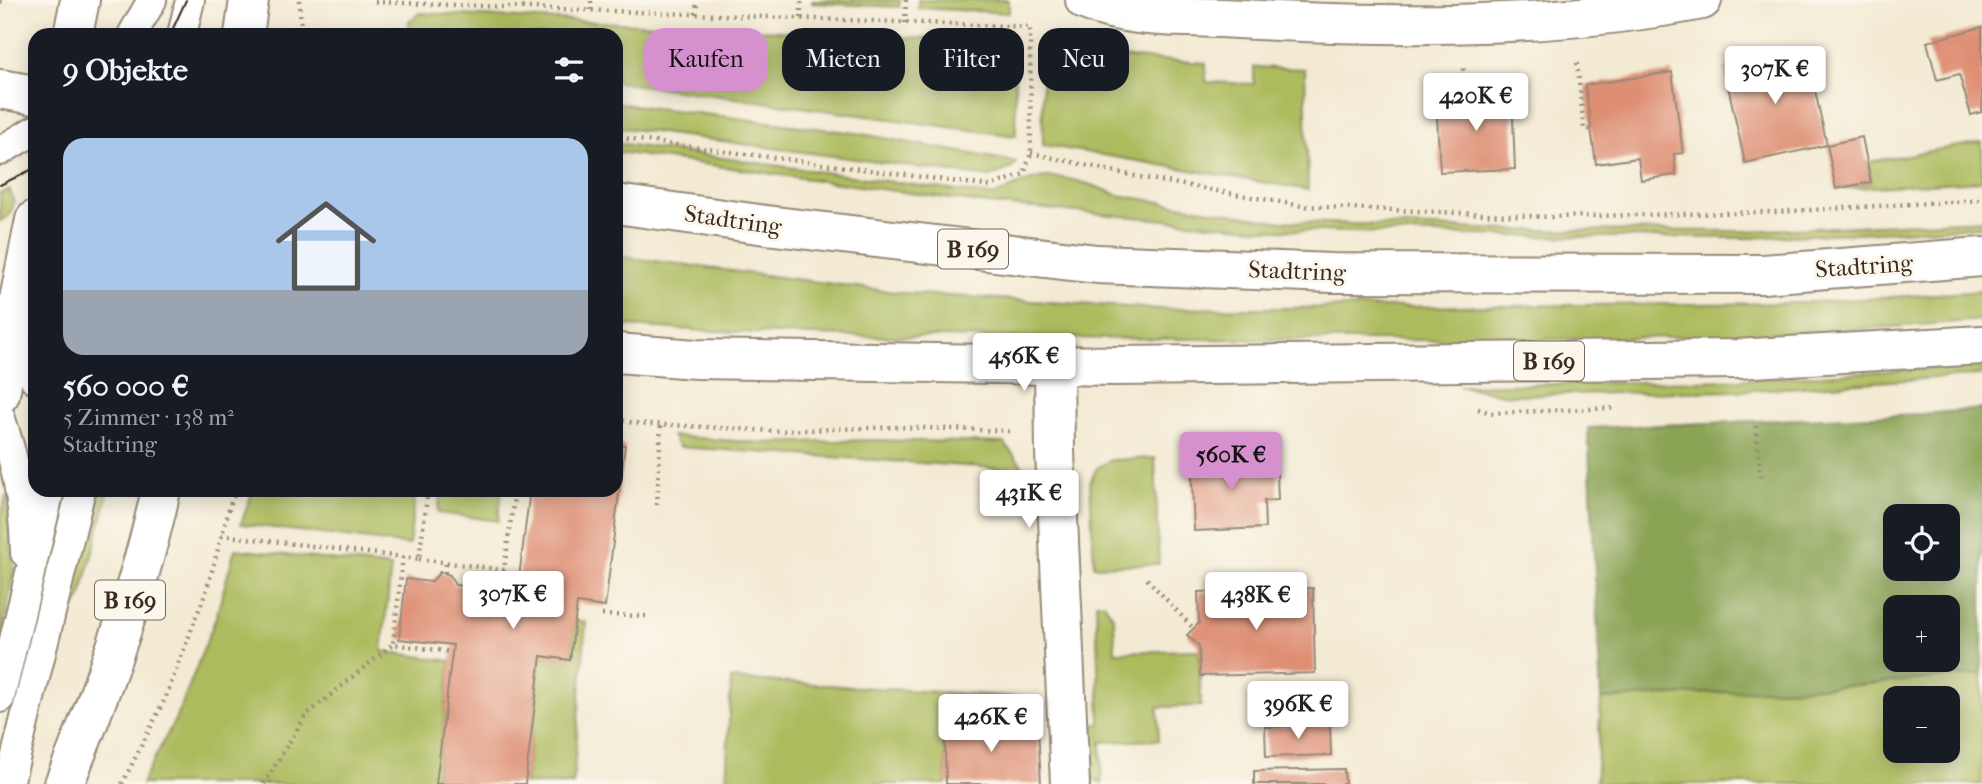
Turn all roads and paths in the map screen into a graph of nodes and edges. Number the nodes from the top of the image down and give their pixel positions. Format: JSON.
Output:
{"nodes":[{"id":1,"x":5,"y":0,"type":"edge"},
{"id":2,"x":80,"y":0,"type":"edge"},
{"id":3,"x":152,"y":0,"type":"edge"},
{"id":4,"x":160,"y":0,"type":"edge"},
{"id":5,"x":190,"y":0,"type":"edge"},
{"id":6,"x":249,"y":0,"type":"edge"},
{"id":7,"x":299,"y":0,"type":"edge"},
{"id":8,"x":591,"y":0,"type":"edge"},
{"id":9,"x":697,"y":0,"type":"edge"},
{"id":10,"x":801,"y":0,"type":"edge"},
{"id":11,"x":906,"y":0,"type":"edge"},
{"id":12,"x":1086,"y":0,"type":"edge"},
{"id":13,"x":1702,"y":0,"type":"edge"},
{"id":14,"x":0,"y":2,"type":"edge"},
{"id":15,"x":375,"y":2,"type":"edge"},
{"id":16,"x":506,"y":3,"type":"edge"},
{"id":17,"x":591,"y":10,"type":"junction"},
{"id":18,"x":1285,"y":11,"type":"edge"},
{"id":19,"x":696,"y":14,"type":"junction"},
{"id":20,"x":801,"y":18,"type":"junction"},
{"id":21,"x":905,"y":23,"type":"junction"},
{"id":22,"x":74,"y":28,"type":"edge"},
{"id":23,"x":136,"y":28,"type":"edge"},
{"id":24,"x":154,"y":28,"type":"edge"},
{"id":25,"x":184,"y":28,"type":"edge"},
{"id":26,"x":245,"y":28,"type":"edge"},
{"id":27,"x":301,"y":28,"type":"edge"},
{"id":28,"x":1577,"y":63,"type":"dead end"},
{"id":29,"x":1463,"y":68,"type":"dead end"},
{"id":30,"x":0,"y":89,"type":"edge"},
{"id":31,"x":28,"y":94,"type":"edge"},
{"id":32,"x":1448,"y":97,"type":"dead end"},
{"id":33,"x":1591,"y":129,"type":"dead end"},
{"id":34,"x":28,"y":135,"type":"edge"},
{"id":35,"x":623,"y":138,"type":"edge"},
{"id":36,"x":0,"y":151,"type":"edge"},
{"id":37,"x":1031,"y":153,"type":"junction"},
{"id":38,"x":1982,"y":200,"type":"edge"},
{"id":39,"x":623,"y":205,"type":"edge"},
{"id":40,"x":28,"y":248,"type":"edge"},
{"id":41,"x":1982,"y":257,"type":"edge"},
{"id":42,"x":13,"y":307,"type":"edge"},
{"id":43,"x":1982,"y":345,"type":"edge"},
{"id":44,"x":623,"y":354,"type":"edge"},
{"id":45,"x":28,"y":357,"type":"edge"},
{"id":46,"x":1054,"y":364,"type":"junction"},
{"id":47,"x":0,"y":394,"type":"edge"},
{"id":48,"x":0,"y":416,"type":"edge"},
{"id":49,"x":662,"y":424,"type":"dead end"},
{"id":50,"x":1756,"y":426,"type":"dead end"},
{"id":51,"x":1761,"y":479,"type":"dead end"},
{"id":52,"x":48,"y":497,"type":"edge"},
{"id":53,"x":61,"y":497,"type":"edge"},
{"id":54,"x":79,"y":497,"type":"edge"},
{"id":55,"x":160,"y":497,"type":"edge"},
{"id":56,"x":235,"y":497,"type":"edge"},
{"id":57,"x":427,"y":497,"type":"edge"},
{"id":58,"x":514,"y":497,"type":"edge"},
{"id":59,"x":657,"y":505,"type":"dead end"},
{"id":60,"x":221,"y":535,"type":"junction"},
{"id":61,"x":402,"y":557,"type":"junction"},
{"id":62,"x":419,"y":559,"type":"junction"},
{"id":63,"x":446,"y":562,"type":"junction"},
{"id":64,"x":445,"y":573,"type":"dead end"},
{"id":65,"x":1254,"y":575,"type":"dead end"},
{"id":66,"x":1147,"y":579,"type":"dead end"},
{"id":67,"x":1254,"y":591,"type":"dead end"},
{"id":68,"x":53,"y":599,"type":"junction"},
{"id":69,"x":602,"y":615,"type":"dead end"},
{"id":70,"x":649,"y":615,"type":"dead end"},
{"id":71,"x":18,"y":622,"type":"junction"},
{"id":72,"x":1193,"y":628,"type":"dead end"},
{"id":73,"x":393,"y":645,"type":"junction"},
{"id":74,"x":452,"y":652,"type":"dead end"},
{"id":75,"x":0,"y":698,"type":"edge"},
{"id":76,"x":9,"y":784,"type":"edge"},
{"id":77,"x":64,"y":784,"type":"edge"},
{"id":78,"x":122,"y":784,"type":"edge"},
{"id":79,"x":264,"y":784,"type":"edge"},
{"id":80,"x":1070,"y":784,"type":"edge"}],
"edges":[{"from":1,"to":14,"type":"path"},
{"from":2,"to":22,"type":"main road"},
{"from":3,"to":23,"type":"lane"},
{"from":4,"to":24,"type":"lane"},
{"from":5,"to":25,"type":"lane"},
{"from":6,"to":26,"type":"main road"},
{"from":7,"to":27,"type":"path"},
{"from":8,"to":17,"type":"path"},
{"from":9,"to":19,"type":"path"},
{"from":10,"to":20,"type":"path"},
{"from":11,"to":21,"type":"path"},
{"from":12,"to":18,"type":"main road"},
{"from":13,"to":18,"type":"main road"},
{"from":15,"to":16,"type":"path"},
{"from":16,"to":17,"type":"path"},
{"from":17,"to":19,"type":"path"},
{"from":19,"to":20,"type":"path"},
{"from":20,"to":21,"type":"path"},
{"from":21,"to":37,"type":"path"},
{"from":28,"to":33,"type":"path"},
{"from":29,"to":32,"type":"path"},
{"from":30,"to":31,"type":"main road"},
{"from":34,"to":36,"type":"lane"},
{"from":35,"to":37,"type":"path"},
{"from":37,"to":38,"type":"path"},
{"from":39,"to":41,"type":"main road","name":"Stadtring","number":"B 169"},
{"from":40,"to":42,"type":"main road"},
{"from":42,"to":45,"type":"lane"},
{"from":42,"to":47,"type":"main road"},
{"from":43,"to":46,"type":"main road","number":"B 169"},
{"from":44,"to":46,"type":"main road"},
{"from":46,"to":80,"type":"main road"},
{"from":48,"to":71,"type":"lane"},
{"from":49,"to":59,"type":"path"},
{"from":50,"to":51,"type":"path"},
{"from":52,"to":71,"type":"lane"},
{"from":53,"to":68,"type":"lane"},
{"from":54,"to":68,"type":"lane"},
{"from":55,"to":77,"type":"main road","number":"B 169"},
{"from":56,"to":60,"type":"path"},
{"from":57,"to":62,"type":"path"},
{"from":58,"to":63,"type":"path"},
{"from":60,"to":61,"type":"path"},
{"from":60,"to":78,"type":"path"},
{"from":61,"to":62,"type":"path"},
{"from":61,"to":73,"type":"path"},
{"from":62,"to":63,"type":"path"},
{"from":63,"to":64,"type":"path"},
{"from":65,"to":67,"type":"path"},
{"from":66,"to":72,"type":"path"},
{"from":68,"to":76,"type":"lane"},
{"from":69,"to":70,"type":"path"},
{"from":71,"to":75,"type":"lane"},
{"from":73,"to":74,"type":"path"},
{"from":73,"to":79,"type":"path"}]}
